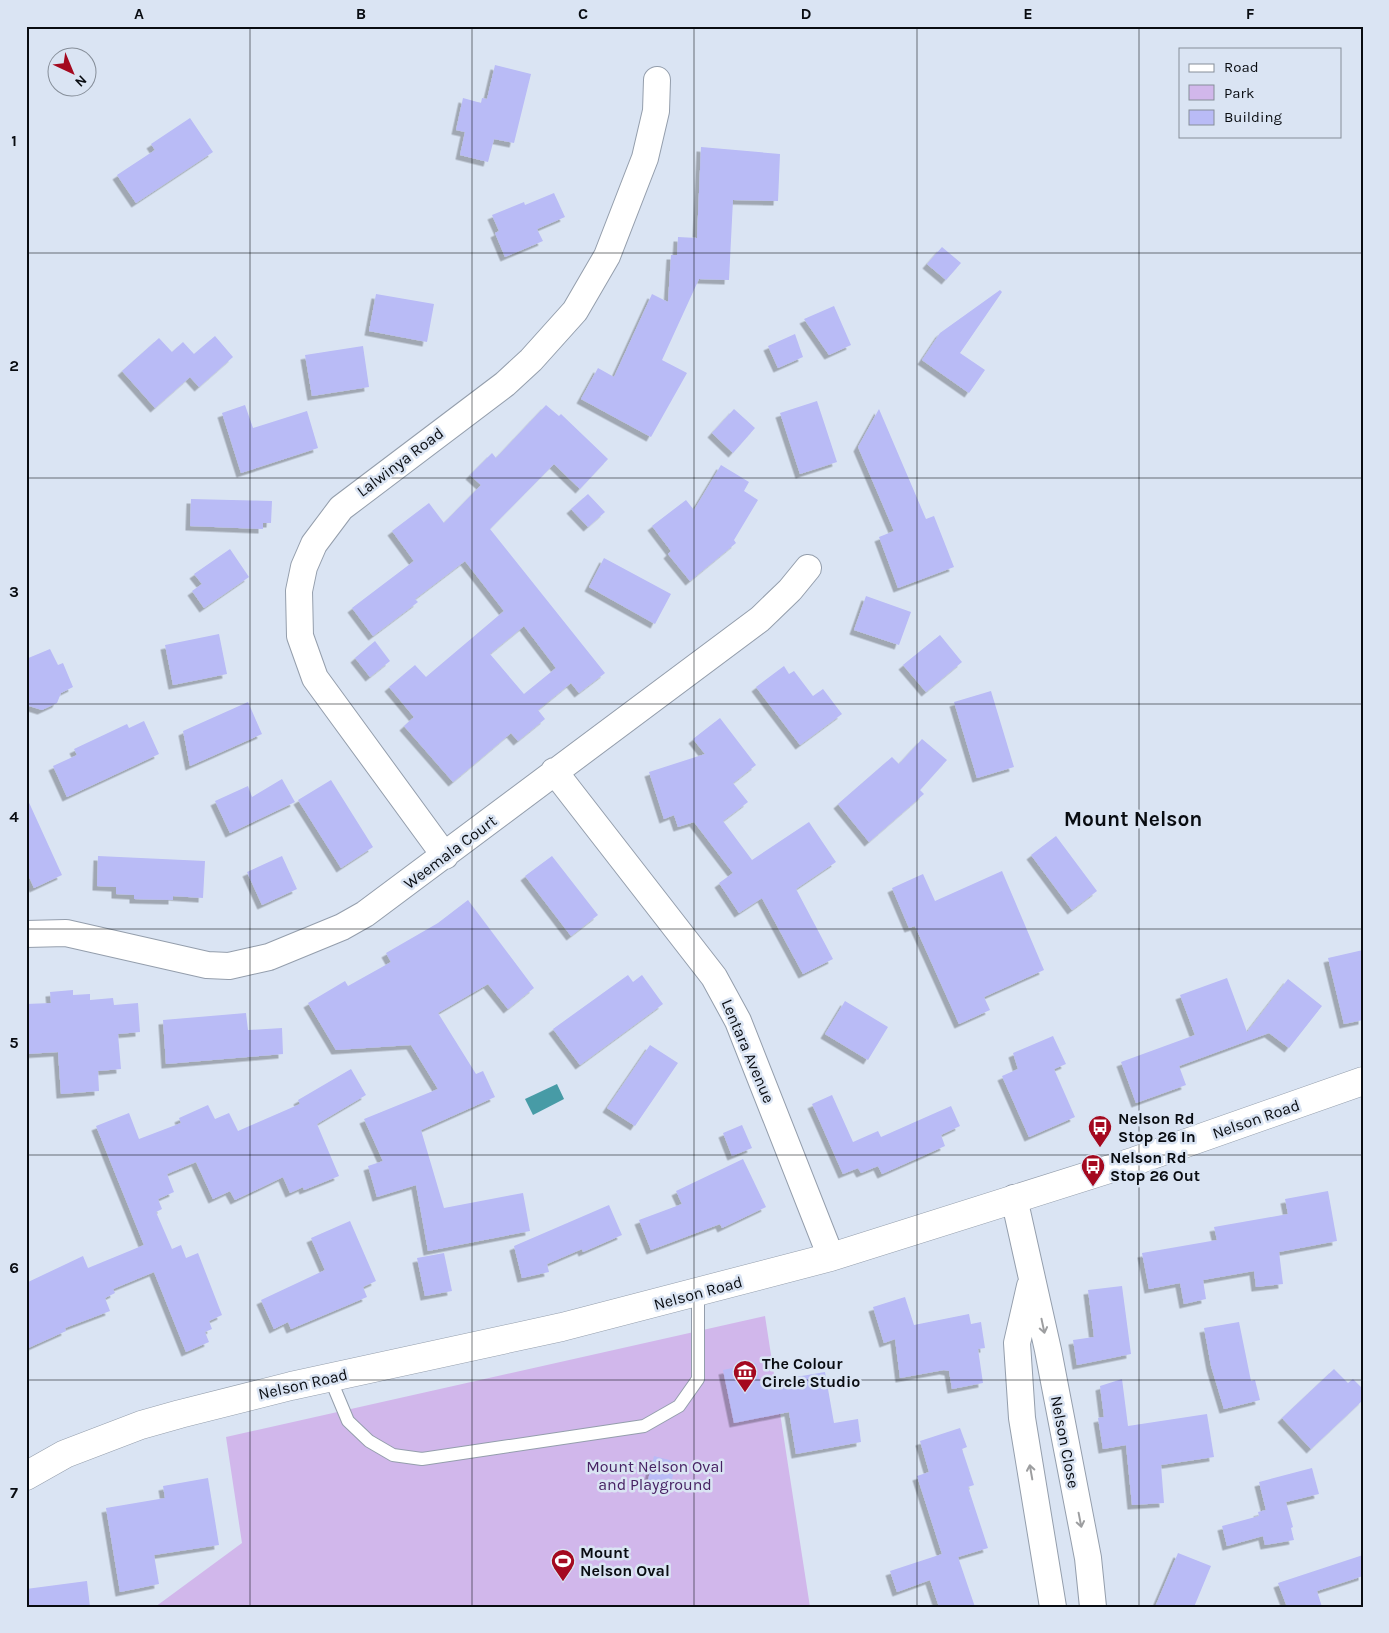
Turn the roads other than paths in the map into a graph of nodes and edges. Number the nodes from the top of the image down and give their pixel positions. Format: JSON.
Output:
{"nodes":[{"id":1,"x":657,"y":80,"type":"dead end"},
{"id":2,"x":808,"y":568,"type":"dead end"},
{"id":3,"x":554,"y":771,"type":"junction"},
{"id":4,"x":445,"y":856,"type":"junction"},
{"id":5,"x":26,"y":934,"type":"edge"},
{"id":6,"x":1363,"y":1081,"type":"edge"},
{"id":7,"x":1014,"y":1198,"type":"junction"},
{"id":8,"x":831,"y":1257,"type":"junction"},
{"id":9,"x":1032,"y":1278,"type":"junction"},
{"id":10,"x":698,"y":1293,"type":"junction"},
{"id":11,"x":330,"y":1378,"type":"junction"},
{"id":12,"x":26,"y":1476,"type":"edge"},
{"id":13,"x":1053,"y":1607,"type":"edge"},
{"id":14,"x":1093,"y":1607,"type":"edge"}],
"edges":[{"from":1,"to":4,"type":"street","name":"Lalwinya Road"},
{"from":2,"to":3,"type":"street","name":"Weemala Court"},
{"from":3,"to":4,"type":"street","name":"Weemala Court"},
{"from":3,"to":8,"type":"street","name":"Lentara Avenue"},
{"from":4,"to":5,"type":"street","name":"Weemala Court"},
{"from":6,"to":7,"type":"main road","name":"Nelson Road"},
{"from":7,"to":8,"type":"main road","name":"Nelson Road"},
{"from":7,"to":9,"type":"street","name":"Nelson Close"},
{"from":8,"to":10,"type":"main road","name":"Nelson Road"},
{"from":13,"to":9,"type":"street","name":"Nelson Close","one_way":true},
{"from":9,"to":14,"type":"street","name":"Nelson Close","one_way":true},
{"from":10,"to":11,"type":"main road","name":"Nelson Road"},
{"from":10,"to":11,"type":"lane"},
{"from":11,"to":12,"type":"main road","name":"Nelson Road"}]}
